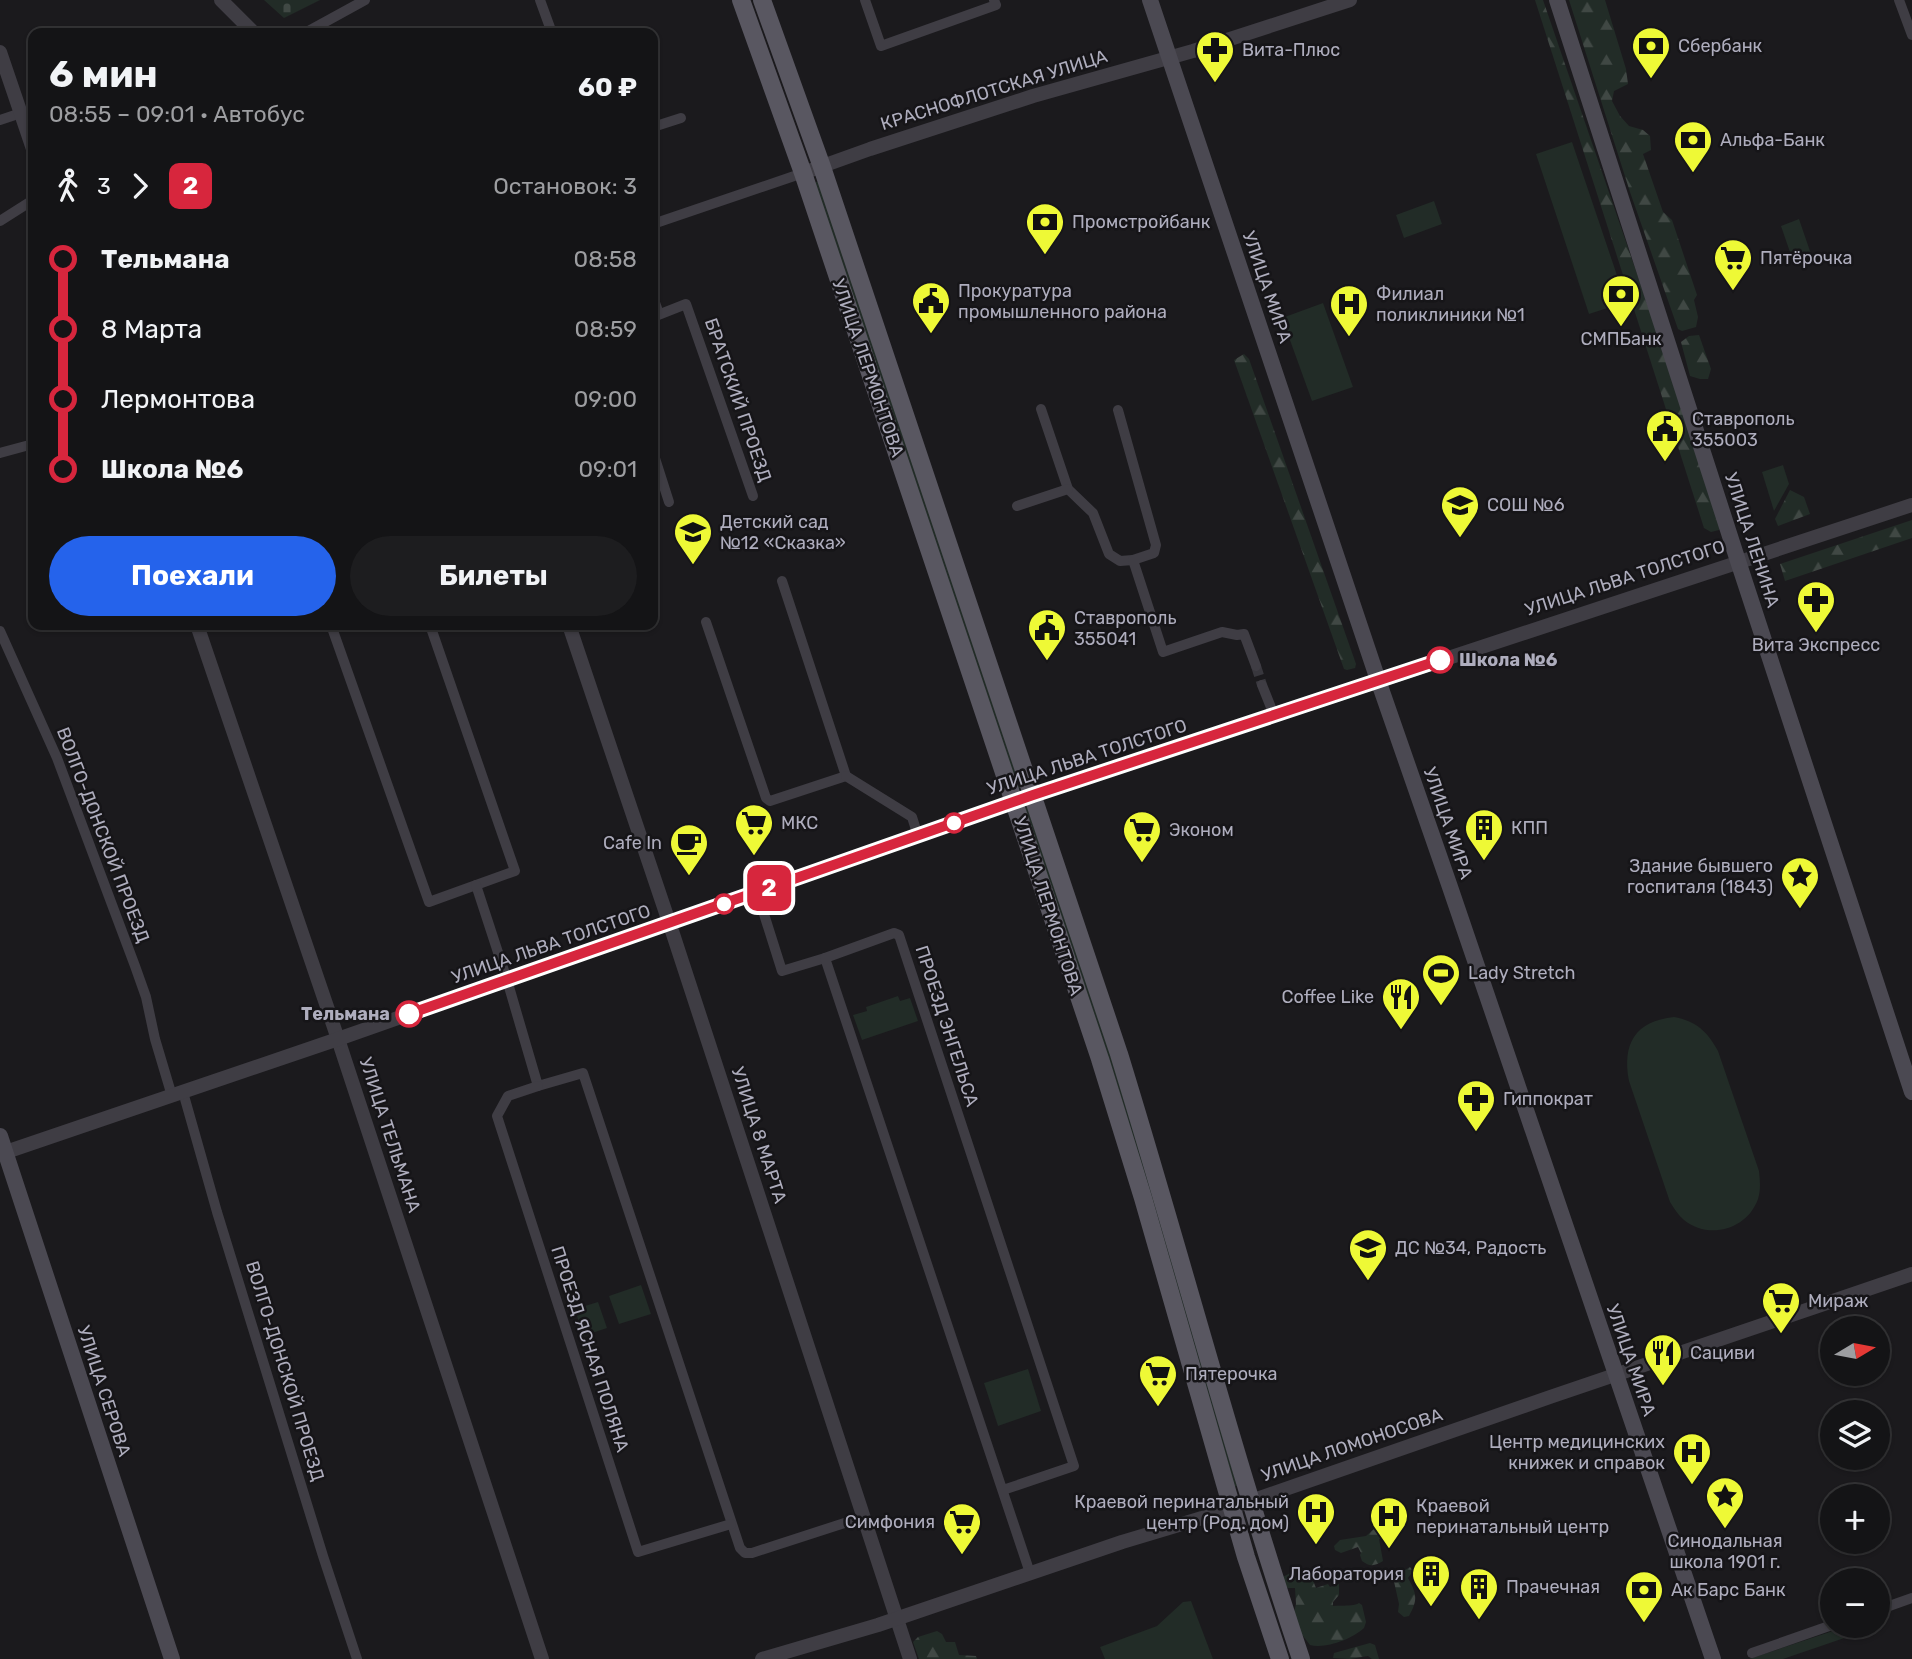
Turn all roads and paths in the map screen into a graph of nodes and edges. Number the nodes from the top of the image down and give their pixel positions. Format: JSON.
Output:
{"nodes":[{"id":1,"x":221,"y":0,"type":"edge"},
{"id":2,"x":365,"y":0,"type":"edge"},
{"id":3,"x":540,"y":0,"type":"edge"},
{"id":4,"x":741,"y":0,"type":"edge"},
{"id":5,"x":762,"y":0,"type":"edge"},
{"id":6,"x":865,"y":0,"type":"edge"},
{"id":7,"x":994,"y":0,"type":"edge"},
{"id":8,"x":1150,"y":0,"type":"edge"},
{"id":9,"x":1350,"y":0,"type":"edge"},
{"id":10,"x":1557,"y":0,"type":"edge"},
{"id":11,"x":1899,"y":0,"type":"edge"},
{"id":12,"x":249,"y":28,"type":"edge"},
{"id":13,"x":314,"y":28,"type":"edge"},
{"id":14,"x":550,"y":28,"type":"edge"},
{"id":15,"x":1912,"y":35,"type":"edge"},
{"id":16,"x":0,"y":52,"type":"edge"},
{"id":17,"x":1169,"y":57,"type":"junction"},
{"id":18,"x":21,"y":113,"type":"junction"},
{"id":19,"x":681,"y":118,"type":"dead end"},
{"id":20,"x":0,"y":121,"type":"edge"},
{"id":21,"x":658,"y":125,"type":"edge"},
{"id":22,"x":28,"y":134,"type":"edge"},
{"id":23,"x":822,"y":167,"type":"junction"},
{"id":24,"x":803,"y":173,"type":"junction"},
{"id":25,"x":28,"y":203,"type":"edge"},
{"id":26,"x":0,"y":221,"type":"edge"},
{"id":27,"x":658,"y":222,"type":"edge"},
{"id":28,"x":658,"y":315,"type":"edge"},
{"id":29,"x":1041,"y":408,"type":"dead end"},
{"id":30,"x":1118,"y":410,"type":"dead end"},
{"id":31,"x":28,"y":445,"type":"edge"},
{"id":32,"x":0,"y":453,"type":"edge"},
{"id":33,"x":658,"y":468,"type":"edge"},
{"id":34,"x":1068,"y":489,"type":"junction"},
{"id":35,"x":753,"y":496,"type":"dead end"},
{"id":36,"x":669,"y":502,"type":"dead end"},
{"id":37,"x":1912,"y":505,"type":"edge"},
{"id":38,"x":1017,"y":506,"type":"dead end"},
{"id":39,"x":1133,"y":560,"type":"junction"},
{"id":40,"x":1738,"y":561,"type":"junction"},
{"id":41,"x":782,"y":581,"type":"dead end"},
{"id":42,"x":706,"y":622,"type":"dead end"},
{"id":43,"x":199,"y":630,"type":"edge"},
{"id":44,"x":333,"y":630,"type":"edge"},
{"id":45,"x":432,"y":630,"type":"edge"},
{"id":46,"x":571,"y":630,"type":"edge"},
{"id":47,"x":0,"y":631,"type":"edge"},
{"id":48,"x":1255,"y":666,"type":"tunnel mouth"},
{"id":49,"x":1378,"y":680,"type":"junction"},
{"id":50,"x":1262,"y":685,"type":"tunnel mouth"},
{"id":51,"x":1274,"y":715,"type":"junction"},
{"id":52,"x":846,"y":776,"type":"junction"},
{"id":53,"x":1033,"y":795,"type":"junction"},
{"id":54,"x":1013,"y":802,"type":"junction"},
{"id":55,"x":918,"y":836,"type":"junction"},
{"id":56,"x":476,"y":885,"type":"junction"},
{"id":57,"x":757,"y":892,"type":"junction"},
{"id":58,"x":670,"y":923,"type":"junction"},
{"id":59,"x":825,"y":958,"type":"junction"},
{"id":60,"x":507,"y":980,"type":"junction"},
{"id":61,"x":338,"y":1039,"type":"junction"},
{"id":62,"x":538,"y":1086,"type":"junction"},
{"id":63,"x":1912,"y":1092,"type":"edge"},
{"id":64,"x":177,"y":1094,"type":"junction"},
{"id":65,"x":0,"y":1136,"type":"edge"},
{"id":66,"x":3,"y":1153,"type":"edge"},
{"id":67,"x":1912,"y":1274,"type":"edge"},
{"id":68,"x":1616,"y":1374,"type":"junction"},
{"id":69,"x":1003,"y":1490,"type":"junction"},
{"id":70,"x":1250,"y":1501,"type":"junction"},
{"id":71,"x":1231,"y":1507,"type":"junction"},
{"id":72,"x":863,"y":1517,"type":"junction"},
{"id":73,"x":731,"y":1524,"type":"junction"},
{"id":74,"x":1030,"y":1573,"type":"junction"},
{"id":75,"x":1912,"y":1598,"type":"edge"},
{"id":76,"x":1890,"y":1606,"type":"edge"},
{"id":77,"x":896,"y":1618,"type":"junction"},
{"id":78,"x":1820,"y":1629,"type":"edge"},
{"id":79,"x":1752,"y":1653,"type":"dead end"},
{"id":80,"x":172,"y":1659,"type":"edge"},
{"id":81,"x":357,"y":1659,"type":"edge"},
{"id":82,"x":542,"y":1659,"type":"edge"},
{"id":83,"x":762,"y":1659,"type":"edge"},
{"id":84,"x":910,"y":1659,"type":"edge"},
{"id":85,"x":1279,"y":1659,"type":"edge"},
{"id":86,"x":1301,"y":1659,"type":"edge"},
{"id":87,"x":1713,"y":1659,"type":"edge"}],
"edges":[{"from":1,"to":12,"type":"street"},
{"from":2,"to":13,"type":"street"},
{"from":3,"to":14,"type":"street"},
{"from":4,"to":24,"type":"main road","name":"УЛИЦА ЛЕРМОНТОВА"},
{"from":5,"to":23,"type":"main road","name":"УЛИЦА ЛЕРМОНТОВА"},
{"from":6,"to":7,"type":"street"},
{"from":8,"to":17,"type":"main road","name":"УЛИЦА МИРА"},
{"from":9,"to":17,"type":"street","name":"КРАСНОФЛОТСКАЯ УЛИЦА"},
{"from":10,"to":40,"type":"main road","name":"УЛИЦА ЛЕНИНА"},
{"from":11,"to":15,"type":"street"},
{"from":16,"to":18,"type":"street"},
{"from":17,"to":23,"type":"street","name":"КРАСНОФЛОТСКАЯ УЛИЦА"},
{"from":17,"to":49,"type":"main road","name":"УЛИЦА МИРА"},
{"from":18,"to":20,"type":"street"},
{"from":18,"to":22,"type":"street"},
{"from":19,"to":21,"type":"street"},
{"from":23,"to":24,"type":"street","name":"КРАСНОФЛОТСКАЯ УЛИЦА"},
{"from":23,"to":53,"type":"main road","name":"УЛИЦА ЛЕРМОНТОВА"},
{"from":24,"to":27,"type":"street","name":"КРАСНОФЛОТСКАЯ УЛИЦА"},
{"from":24,"to":54,"type":"main road","name":"УЛИЦА ЛЕРМОНТОВА"},
{"from":25,"to":26,"type":"street"},
{"from":28,"to":35,"type":"street","name":"БРАТСКИЙ ПРОЕЗД"},
{"from":29,"to":34,"type":"street"},
{"from":30,"to":39,"type":"street"},
{"from":31,"to":32,"type":"street"},
{"from":33,"to":36,"type":"street"},
{"from":34,"to":38,"type":"street"},
{"from":34,"to":39,"type":"street"},
{"from":37,"to":40,"type":"street","name":"УЛИЦА ЛЬВА ТОЛСТОГО"},
{"from":39,"to":48,"type":"street"},
{"from":40,"to":49,"type":"street","name":"УЛИЦА ЛЬВА ТОЛСТОГО"},
{"from":40,"to":63,"type":"main road","name":"УЛИЦА ЛЕНИНА"},
{"from":41,"to":52,"type":"street"},
{"from":42,"to":52,"type":"street"},
{"from":43,"to":61,"type":"street","name":"УЛИЦА ТЕЛЬМАНА"},
{"from":44,"to":56,"type":"street"},
{"from":45,"to":56,"type":"street"},
{"from":46,"to":58,"type":"street","name":"УЛИЦА 8 МАРТА"},
{"from":47,"to":64,"type":"street","name":"ВОЛГО-ДОНСКОЙ ПРОЕЗД"},
{"from":49,"to":51,"type":"street","name":"УЛИЦА ЛЬВА ТОЛСТОГО"},
{"from":49,"to":68,"type":"main road","name":"УЛИЦА МИРА"},
{"from":50,"to":51,"type":"street"},
{"from":51,"to":53,"type":"street","name":"УЛИЦА ЛЬВА ТОЛСТОГО"},
{"from":52,"to":55,"type":"street"},
{"from":53,"to":54,"type":"street","name":"УЛИЦА ЛЬВА ТОЛСТОГО"},
{"from":53,"to":70,"type":"main road","name":"УЛИЦА ЛЕРМОНТОВА"},
{"from":54,"to":55,"type":"street","name":"УЛИЦА ЛЬВА ТОЛСТОГО"},
{"from":54,"to":71,"type":"main road","name":"УЛИЦА ЛЕРМОНТОВА"},
{"from":55,"to":57,"type":"street","name":"УЛИЦА ЛЬВА ТОЛСТОГО"},
{"from":56,"to":60,"type":"street"},
{"from":57,"to":58,"type":"street","name":"УЛИЦА ЛЬВА ТОЛСТОГО"},
{"from":57,"to":59,"type":"street"},
{"from":58,"to":60,"type":"street","name":"УЛИЦА ЛЬВА ТОЛСТОГО"},
{"from":58,"to":72,"type":"street","name":"УЛИЦА 8 МАРТА"},
{"from":59,"to":69,"type":"street"},
{"from":59,"to":69,"type":"street","name":"ПРОЕЗД ЭНГЕЛЬСА"},
{"from":60,"to":61,"type":"street","name":"УЛИЦА ЛЬВА ТОЛСТОГО"},
{"from":60,"to":62,"type":"street"},
{"from":61,"to":64,"type":"street","name":"УЛИЦА ЛЬВА ТОЛСТОГО"},
{"from":61,"to":82,"type":"street","name":"УЛИЦА ТЕЛЬМАНА"},
{"from":62,"to":73,"type":"street","name":"ПРОЕЗД ЯСНАЯ ПОЛЯНА"},
{"from":62,"to":73,"type":"street","name":"ПРОЕЗД ЯСНАЯ ПОЛЯНА"},
{"from":64,"to":66,"type":"street","name":"УЛИЦА ЛЬВА ТОЛСТОГО"},
{"from":64,"to":81,"type":"street","name":"ВОЛГО-ДОНСКОЙ ПРОЕЗД"},
{"from":65,"to":66,"type":"main road","name":"УЛИЦА СЕРОВА"},
{"from":66,"to":80,"type":"main road","name":"УЛИЦА СЕРОВА"},
{"from":67,"to":68,"type":"street","name":"УЛИЦА ЛОМОНОСОВА"},
{"from":68,"to":70,"type":"street","name":"УЛИЦА ЛОМОНОСОВА"},
{"from":68,"to":87,"type":"main road","name":"УЛИЦА МИРА"},
{"from":69,"to":74,"type":"street"},
{"from":70,"to":71,"type":"street","name":"УЛИЦА ЛОМОНОСОВА"},
{"from":70,"to":86,"type":"main road","name":"УЛИЦА ЛЕРМОНТОВА"},
{"from":71,"to":74,"type":"street","name":"УЛИЦА ЛОМОНОСОВА"},
{"from":71,"to":85,"type":"main road","name":"УЛИЦА ЛЕРМОНТОВА"},
{"from":72,"to":73,"type":"street","name":"ПРОЕЗД ЯСНАЯ ПОЛЯНА"},
{"from":72,"to":77,"type":"street","name":"УЛИЦА 8 МАРТА"},
{"from":74,"to":77,"type":"street","name":"УЛИЦА ЛОМОНОСОВА"},
{"from":75,"to":76,"type":"street"},
{"from":77,"to":83,"type":"street","name":"УЛИЦА ЛОМОНОСОВА"},
{"from":77,"to":84,"type":"street","name":"УЛИЦА 8 МАРТА"},
{"from":78,"to":79,"type":"street"}]}
